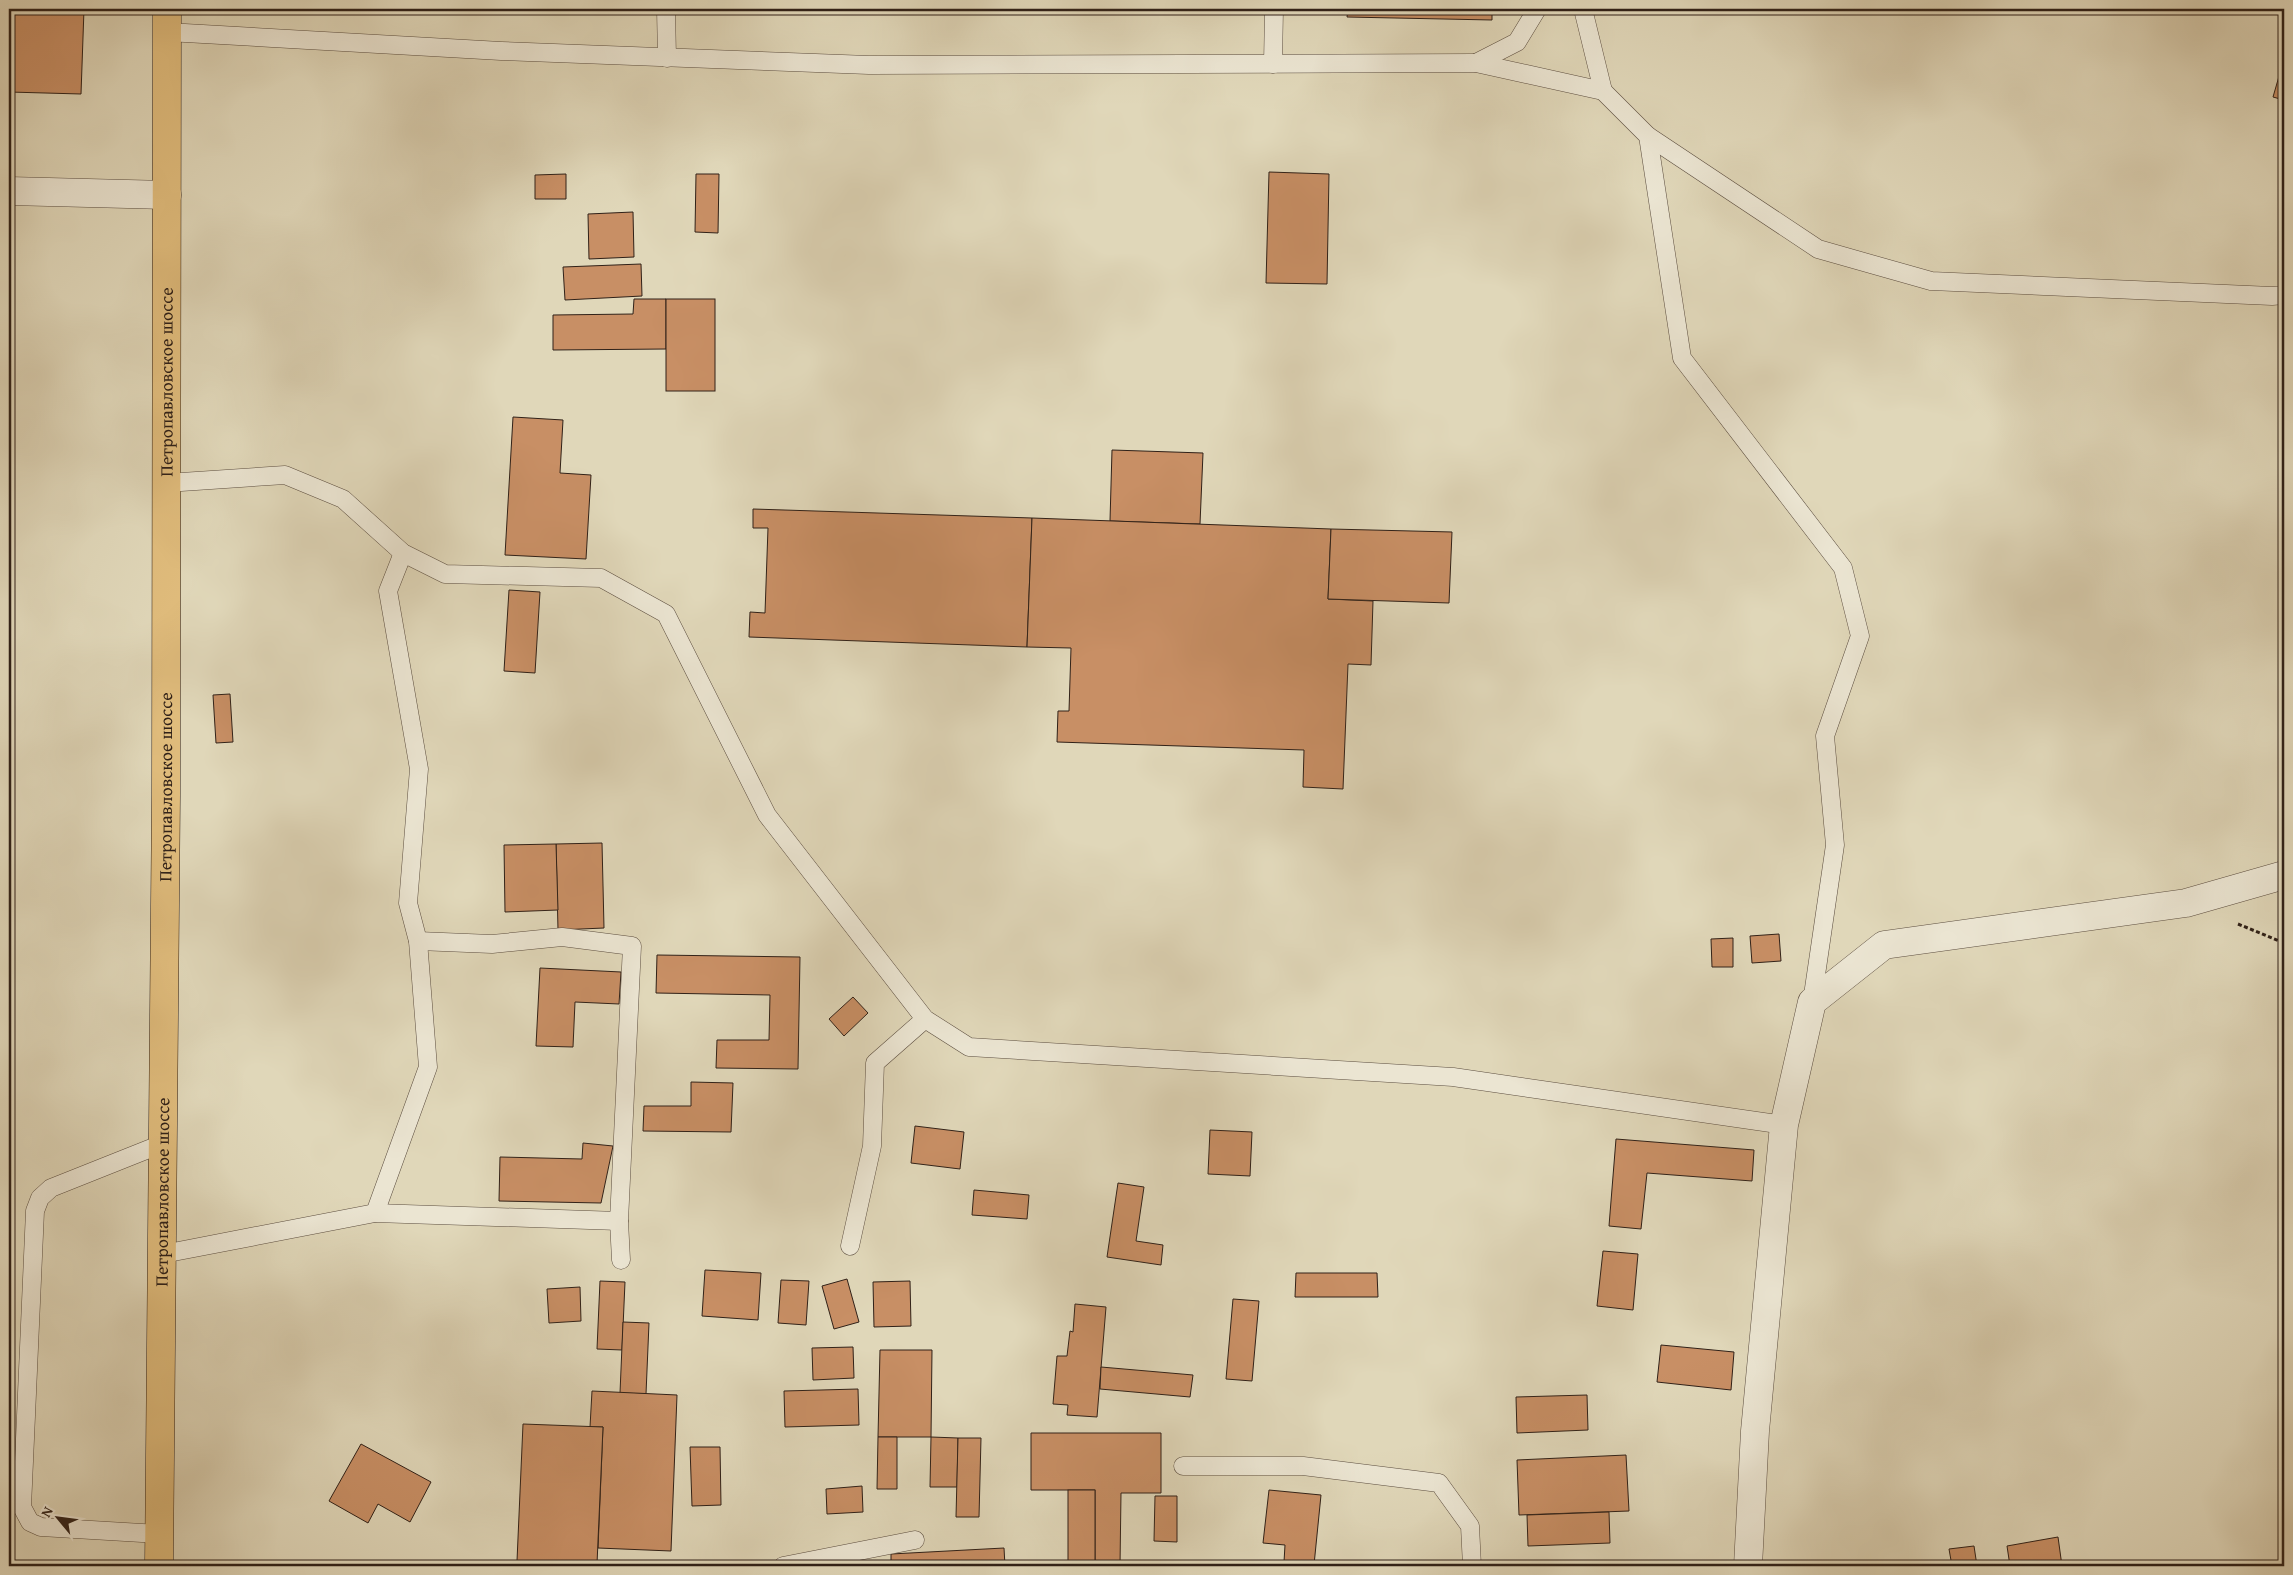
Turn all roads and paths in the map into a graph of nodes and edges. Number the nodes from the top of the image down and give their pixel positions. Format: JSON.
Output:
{"nodes":[{"id":1,"x":666,"y":9,"type":"edge"},
{"id":2,"x":1274,"y":9,"type":"edge"},
{"id":3,"x":1537,"y":9,"type":"edge"},
{"id":4,"x":1583,"y":9,"type":"edge"},
{"id":5,"x":167,"y":20,"type":"edge"},
{"id":6,"x":667,"y":58,"type":"junction"},
{"id":7,"x":1476,"y":63,"type":"junction"},
{"id":8,"x":1273,"y":64,"type":"junction"},
{"id":9,"x":1602,"y":91,"type":"junction"},
{"id":10,"x":1648,"y":136,"type":"junction"},
{"id":11,"x":9,"y":191,"type":"edge"},
{"id":12,"x":166,"y":195,"type":"junction"},
{"id":13,"x":2284,"y":295,"type":"edge"},
{"id":14,"x":166,"y":483,"type":"junction"},
{"id":15,"x":403,"y":553,"type":"junction"},
{"id":16,"x":2284,"y":875,"type":"edge"},
{"id":17,"x":418,"y":941,"type":"junction"},
{"id":18,"x":1812,"y":1002,"type":"junction"},
{"id":19,"x":925,"y":1019,"type":"junction"},
{"id":20,"x":1784,"y":1126,"type":"junction"},
{"id":21,"x":164,"y":1143,"type":"junction"},
{"id":22,"x":375,"y":1213,"type":"junction"},
{"id":23,"x":619,"y":1221,"type":"junction"},
{"id":24,"x":850,"y":1246,"type":"dead end"},
{"id":25,"x":163,"y":1254,"type":"junction"},
{"id":26,"x":621,"y":1260,"type":"dead end"},
{"id":27,"x":1183,"y":1466,"type":"dead end"},
{"id":28,"x":160,"y":1534,"type":"junction"},
{"id":29,"x":915,"y":1540,"type":"dead end"},
{"id":30,"x":159,"y":1566,"type":"edge"},
{"id":31,"x":783,"y":1566,"type":"edge"},
{"id":32,"x":1472,"y":1566,"type":"edge"},
{"id":33,"x":1748,"y":1566,"type":"edge"}],
"edges":[{"from":1,"to":6,"type":"lane"},
{"from":2,"to":8,"type":"lane"},
{"from":3,"to":7,"type":"lane"},
{"from":4,"to":9,"type":"lane"},
{"from":5,"to":6,"type":"lane"},
{"from":5,"to":12,"type":"main road","name":"Петропавловское шоссе"},
{"from":6,"to":8,"type":"lane"},
{"from":7,"to":8,"type":"lane"},
{"from":7,"to":9,"type":"lane"},
{"from":9,"to":10,"type":"lane"},
{"from":10,"to":13,"type":"lane"},
{"from":10,"to":18,"type":"lane"},
{"from":11,"to":12,"type":"street"},
{"from":12,"to":14,"type":"main road","name":"Петропавловское шоссе"},
{"from":14,"to":15,"type":"lane"},
{"from":14,"to":21,"type":"main road","name":"Петропавловское шоссе"},
{"from":15,"to":17,"type":"lane"},
{"from":15,"to":19,"type":"lane"},
{"from":16,"to":18,"type":"street"},
{"from":17,"to":22,"type":"lane"},
{"from":17,"to":23,"type":"lane"},
{"from":18,"to":20,"type":"street"},
{"from":19,"to":20,"type":"lane"},
{"from":19,"to":24,"type":"lane"},
{"from":20,"to":33,"type":"street"},
{"from":21,"to":25,"type":"main road","name":"Петропавловское шоссе"},
{"from":21,"to":28,"type":"lane"},
{"from":22,"to":23,"type":"lane"},
{"from":22,"to":25,"type":"lane"},
{"from":23,"to":26,"type":"lane"},
{"from":25,"to":28,"type":"main road","name":"Петропавловское шоссе"},
{"from":27,"to":32,"type":"lane"},
{"from":28,"to":30,"type":"main road","name":"Петропавловское шоссе"},
{"from":29,"to":31,"type":"lane"}]}
